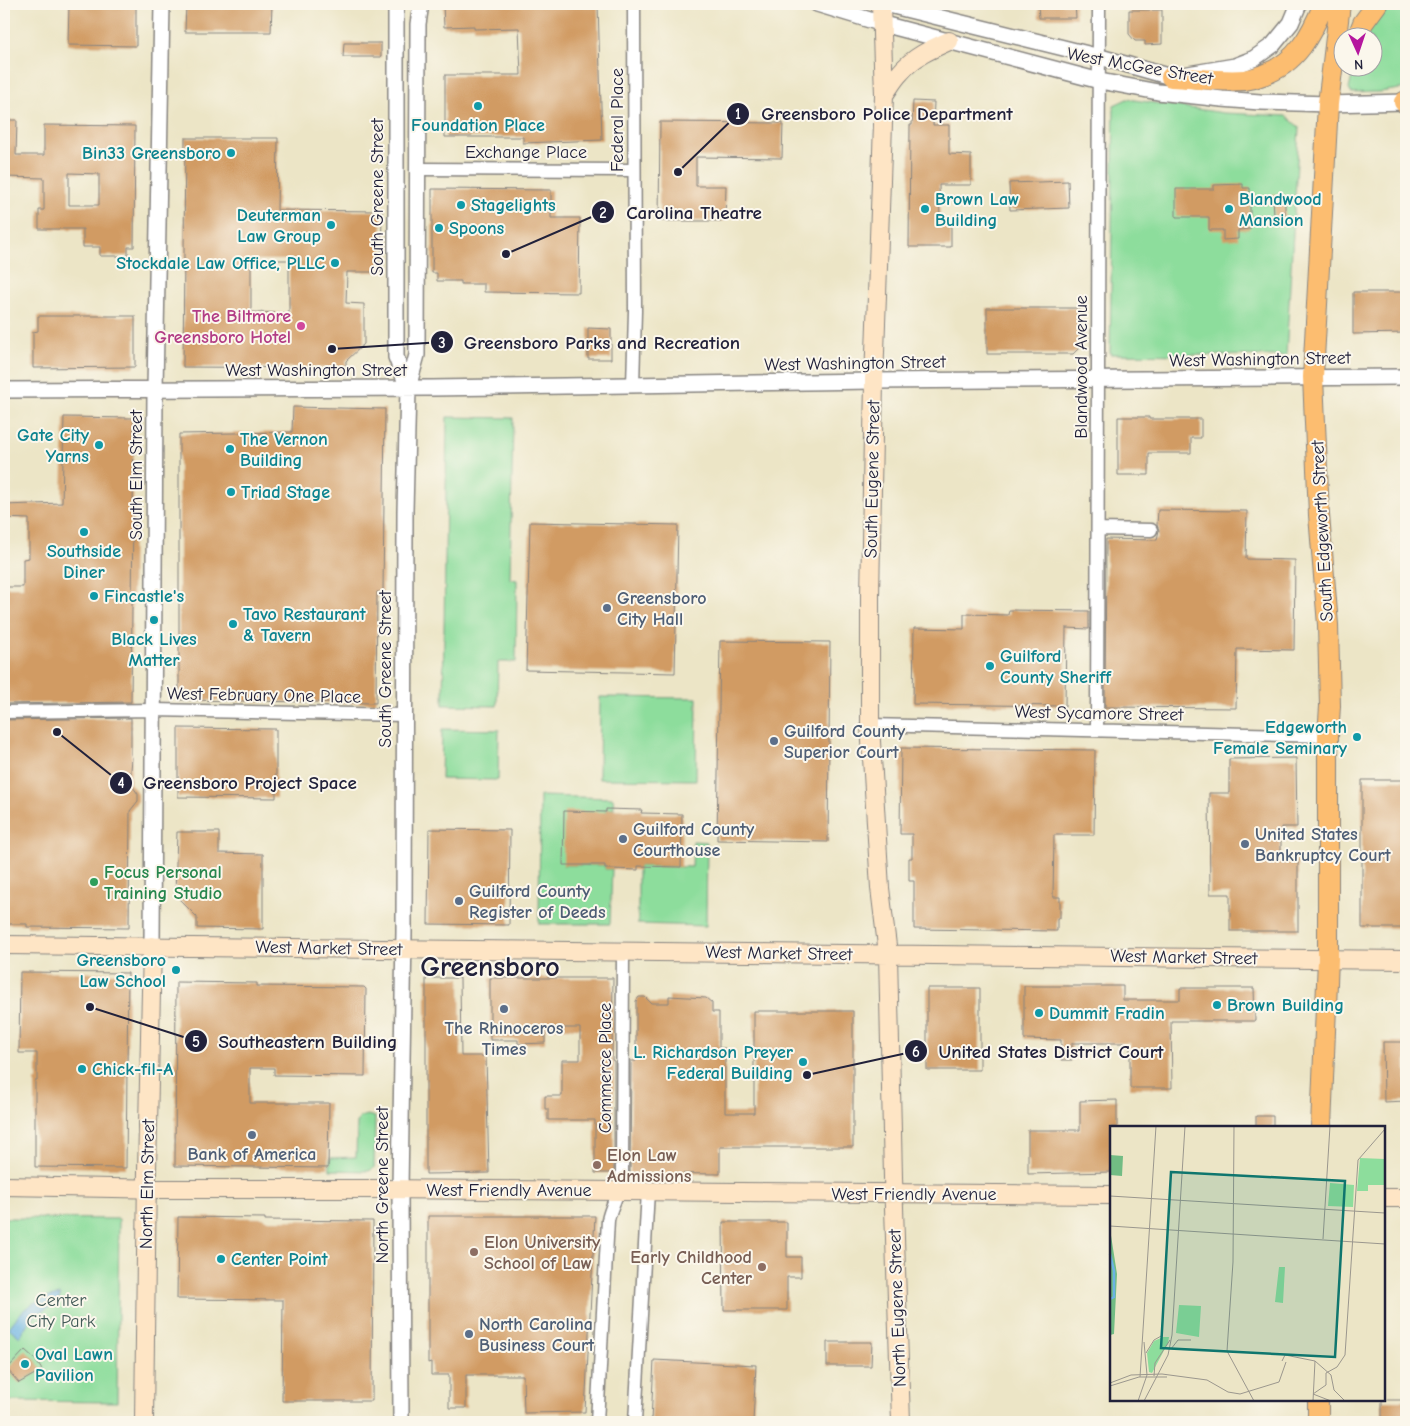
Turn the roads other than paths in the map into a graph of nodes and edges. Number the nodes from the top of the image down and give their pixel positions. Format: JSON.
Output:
{"nodes":[{"id":1,"x":162,"y":4,"type":"edge"},
{"id":2,"x":396,"y":4,"type":"edge"},
{"id":3,"x":421,"y":4,"type":"edge"},
{"id":4,"x":634,"y":4,"type":"edge"},
{"id":5,"x":817,"y":4,"type":"edge"},
{"id":6,"x":881,"y":4,"type":"edge"},
{"id":7,"x":885,"y":4,"type":"edge"},
{"id":8,"x":1099,"y":4,"type":"edge"},
{"id":9,"x":1299,"y":4,"type":"edge"},
{"id":10,"x":1324,"y":4,"type":"edge"},
{"id":11,"x":1340,"y":4,"type":"edge"},
{"id":12,"x":1377,"y":4,"type":"edge"},
{"id":13,"x":883,"y":24,"type":"junction"},
{"id":14,"x":1361,"y":28,"type":"edge"},
{"id":15,"x":949,"y":41,"type":"junction"},
{"id":16,"x":1100,"y":57,"type":"junction"},
{"id":17,"x":1171,"y":77,"type":"junction"},
{"id":18,"x":1340,"y":78,"type":"edge"},
{"id":19,"x":1100,"y":81,"type":"junction"},
{"id":20,"x":884,"y":95,"type":"junction"},
{"id":21,"x":1406,"y":102,"type":"edge"},
{"id":22,"x":1328,"y":104,"type":"junction"},
{"id":23,"x":418,"y":169,"type":"junction"},
{"id":24,"x":634,"y":170,"type":"junction"},
{"id":25,"x":1313,"y":377,"type":"junction"},
{"id":26,"x":1406,"y":377,"type":"edge"},
{"id":27,"x":1098,"y":380,"type":"junction"},
{"id":28,"x":874,"y":381,"type":"junction"},
{"id":29,"x":633,"y":386,"type":"junction"},
{"id":30,"x":408,"y":388,"type":"junction"},
{"id":31,"x":155,"y":389,"type":"junction"},
{"id":32,"x":4,"y":390,"type":"edge"},
{"id":33,"x":1098,"y":529,"type":"junction"},
{"id":34,"x":1151,"y":530,"type":"dead end"},
{"id":35,"x":154,"y":710,"type":"junction"},
{"id":36,"x":4,"y":712,"type":"edge"},
{"id":37,"x":404,"y":715,"type":"junction"},
{"id":38,"x":870,"y":724,"type":"junction"},
{"id":39,"x":1097,"y":730,"type":"junction"},
{"id":40,"x":1328,"y":736,"type":"junction"},
{"id":41,"x":4,"y":945,"type":"edge"},
{"id":42,"x":152,"y":946,"type":"junction"},
{"id":43,"x":404,"y":949,"type":"junction"},
{"id":44,"x":623,"y":951,"type":"junction"},
{"id":45,"x":888,"y":954,"type":"junction"},
{"id":46,"x":1328,"y":959,"type":"junction"},
{"id":47,"x":1406,"y":960,"type":"edge"},
{"id":48,"x":1321,"y":1126,"type":"edge"},
{"id":49,"x":4,"y":1186,"type":"edge"},
{"id":50,"x":147,"y":1189,"type":"junction"},
{"id":51,"x":400,"y":1189,"type":"junction"},
{"id":52,"x":620,"y":1191,"type":"junction"},
{"id":53,"x":648,"y":1191,"type":"junction"},
{"id":54,"x":893,"y":1193,"type":"junction"},
{"id":55,"x":1110,"y":1195,"type":"edge"},
{"id":56,"x":1385,"y":1198,"type":"edge"},
{"id":57,"x":1406,"y":1198,"type":"edge"},
{"id":58,"x":1318,"y":1401,"type":"edge"},
{"id":59,"x":144,"y":1422,"type":"edge"},
{"id":60,"x":401,"y":1422,"type":"edge"},
{"id":61,"x":597,"y":1422,"type":"edge"},
{"id":62,"x":635,"y":1422,"type":"edge"},
{"id":63,"x":900,"y":1422,"type":"edge"},
{"id":64,"x":1318,"y":1422,"type":"edge"}],
"edges":[{"from":1,"to":31,"type":"street","name":"South Elm Street"},
{"from":2,"to":30,"type":"street","name":"South Greene Street"},
{"from":3,"to":23,"type":"street","name":"South Greene Street"},
{"from":4,"to":24,"type":"street","name":"Federal Place"},
{"from":5,"to":13,"type":"street","name":"West McGee Street"},
{"from":6,"to":13,"type":"main road","name":"South Eugene Street"},
{"from":7,"to":16,"type":"street","name":"West McGee Street"},
{"from":8,"to":16,"type":"street","name":"Blandwood Avenue"},
{"from":9,"to":17,"type":"street"},
{"from":10,"to":17,"type":"main road"},
{"from":11,"to":22,"type":"main road","name":"South Edgeworth Street"},
{"from":12,"to":14,"type":"main road"},
{"from":13,"to":15,"type":"street","name":"West McGee Street"},
{"from":13,"to":20,"type":"main road","name":"South Eugene Street"},
{"from":15,"to":19,"type":"street","name":"West McGee Street"},
{"from":15,"to":20,"type":"main road"},
{"from":16,"to":17,"type":"street","name":"West McGee Street"},
{"from":16,"to":19,"type":"street","name":"Blandwood Avenue"},
{"from":18,"to":22,"type":"main road"},
{"from":19,"to":22,"type":"street","name":"West McGee Street"},
{"from":19,"to":27,"type":"street","name":"Blandwood Avenue"},
{"from":20,"to":28,"type":"main road","name":"South Eugene Street"},
{"from":21,"to":22,"type":"street","name":"West McGee Street"},
{"from":22,"to":25,"type":"main road","name":"South Edgeworth Street"},
{"from":23,"to":24,"type":"street","name":"Exchange Place"},
{"from":23,"to":30,"type":"street","name":"South Greene Street"},
{"from":24,"to":29,"type":"street","name":"Federal Place"},
{"from":25,"to":26,"type":"street","name":"West Washington Street"},
{"from":25,"to":27,"type":"street","name":"West Washington Street"},
{"from":25,"to":40,"type":"main road","name":"South Edgeworth Street"},
{"from":27,"to":28,"type":"street","name":"West Washington Street"},
{"from":27,"to":33,"type":"street","name":"Blandwood Avenue"},
{"from":28,"to":29,"type":"street","name":"West Washington Street"},
{"from":28,"to":38,"type":"main road","name":"South Eugene Street"},
{"from":29,"to":30,"type":"street","name":"West Washington Street"},
{"from":30,"to":31,"type":"street","name":"West Washington Street"},
{"from":30,"to":37,"type":"street","name":"South Greene Street"},
{"from":31,"to":32,"type":"street","name":"West Washington Street"},
{"from":31,"to":35,"type":"street","name":"South Elm Street"},
{"from":33,"to":34,"type":"street"},
{"from":33,"to":39,"type":"street","name":"Blandwood Avenue"},
{"from":35,"to":36,"type":"street","name":"West February One Place"},
{"from":35,"to":37,"type":"street","name":"West February One Place"},
{"from":35,"to":42,"type":"street","name":"South Elm Street"},
{"from":37,"to":43,"type":"street","name":"South Greene Street"},
{"from":38,"to":39,"type":"street","name":"West Sycamore Street"},
{"from":38,"to":45,"type":"main road","name":"South Eugene Street"},
{"from":39,"to":40,"type":"street","name":"West Sycamore Street"},
{"from":40,"to":46,"type":"main road","name":"South Edgeworth Street"},
{"from":41,"to":42,"type":"main road","name":"West Market Street"},
{"from":42,"to":43,"type":"main road","name":"West Market Street"},
{"from":42,"to":50,"type":"main road","name":"North Elm Street"},
{"from":43,"to":44,"type":"main road","name":"West Market Street"},
{"from":43,"to":51,"type":"street","name":"North Greene Street"},
{"from":44,"to":45,"type":"main road","name":"West Market Street"},
{"from":44,"to":52,"type":"street","name":"Commerce Place"},
{"from":45,"to":46,"type":"main road","name":"West Market Street"},
{"from":45,"to":54,"type":"main road","name":"North Eugene Street"},
{"from":46,"to":47,"type":"main road","name":"West Market Street"},
{"from":46,"to":48,"type":"main road","name":"South Edgeworth Street"},
{"from":49,"to":50,"type":"main road","name":"West Friendly Avenue"},
{"from":50,"to":51,"type":"main road","name":"West Friendly Avenue"},
{"from":50,"to":59,"type":"main road","name":"North Elm Street"},
{"from":51,"to":52,"type":"main road","name":"West Friendly Avenue"},
{"from":51,"to":60,"type":"street","name":"North Greene Street"},
{"from":52,"to":53,"type":"main road","name":"West Friendly Avenue"},
{"from":52,"to":61,"type":"street","name":"Commerce Place"},
{"from":53,"to":54,"type":"main road","name":"West Friendly Avenue"},
{"from":53,"to":62,"type":"street"},
{"from":54,"to":55,"type":"main road","name":"West Friendly Avenue"},
{"from":54,"to":63,"type":"main road","name":"North Eugene Street"},
{"from":56,"to":57,"type":"main road"},
{"from":58,"to":64,"type":"main road"}]}
